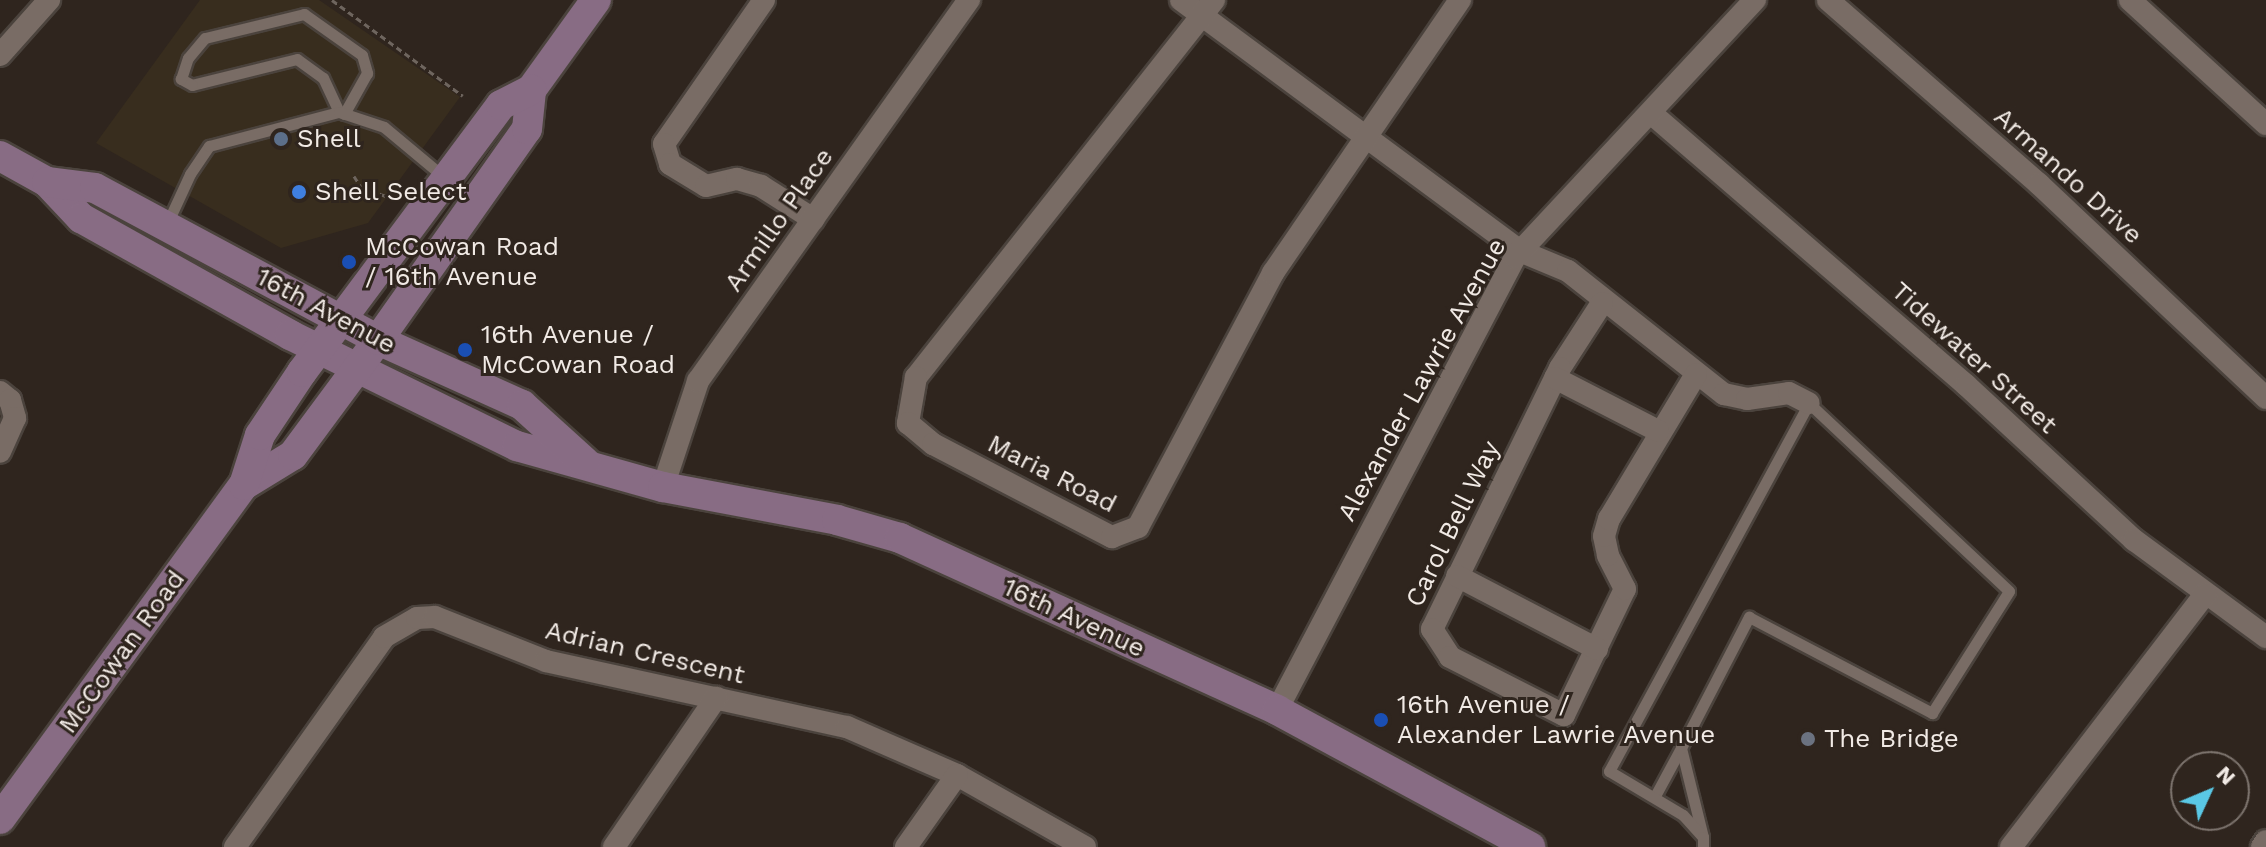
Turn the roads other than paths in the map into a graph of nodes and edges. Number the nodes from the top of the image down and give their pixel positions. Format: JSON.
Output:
{"nodes":[{"id":1,"x":49,"y":0,"type":"edge"},
{"id":2,"x":596,"y":0,"type":"edge"},
{"id":3,"x":764,"y":0,"type":"edge"},
{"id":4,"x":969,"y":0,"type":"edge"},
{"id":5,"x":1181,"y":0,"type":"edge"},
{"id":6,"x":1460,"y":0,"type":"edge"},
{"id":7,"x":1755,"y":0,"type":"edge"},
{"id":8,"x":1828,"y":0,"type":"edge"},
{"id":9,"x":2130,"y":0,"type":"edge"},
{"id":10,"x":1208,"y":8,"type":"edge"},
{"id":11,"x":0,"y":55,"type":"edge"},
{"id":12,"x":531,"y":90,"type":"junction"},
{"id":13,"x":341,"y":113,"type":"junction"},
{"id":14,"x":1651,"y":113,"type":"junction"},
{"id":15,"x":2266,"y":124,"type":"edge"},
{"id":16,"x":1363,"y":135,"type":"junction"},
{"id":17,"x":0,"y":156,"type":"edge"},
{"id":18,"x":449,"y":180,"type":"junction"},
{"id":19,"x":47,"y":182,"type":"junction"},
{"id":20,"x":813,"y":219,"type":"junction"},
{"id":21,"x":166,"y":226,"type":"junction"},
{"id":22,"x":1520,"y":251,"type":"junction"},
{"id":23,"x":1602,"y":303,"type":"junction"},
{"id":24,"x":341,"y":320,"type":"junction"},
{"id":25,"x":378,"y":340,"type":"junction"},
{"id":26,"x":319,"y":349,"type":"junction"},
{"id":27,"x":357,"y":369,"type":"junction"},
{"id":28,"x":1696,"y":374,"type":"junction"},
{"id":29,"x":1555,"y":378,"type":"junction"},
{"id":30,"x":0,"y":392,"type":"edge"},
{"id":31,"x":2266,"y":398,"type":"edge"},
{"id":32,"x":1809,"y":403,"type":"junction"},
{"id":33,"x":1658,"y":431,"type":"junction"},
{"id":34,"x":0,"y":452,"type":"edge"},
{"id":35,"x":590,"y":466,"type":"junction"},
{"id":36,"x":244,"y":485,"type":"junction"},
{"id":37,"x":663,"y":487,"type":"junction"},
{"id":38,"x":1457,"y":576,"type":"junction"},
{"id":39,"x":2205,"y":594,"type":"junction"},
{"id":40,"x":2266,"y":637,"type":"edge"},
{"id":41,"x":1597,"y":649,"type":"junction"},
{"id":42,"x":716,"y":698,"type":"junction"},
{"id":43,"x":1277,"y":710,"type":"junction"},
{"id":44,"x":1681,"y":748,"type":"junction"},
{"id":45,"x":957,"y":775,"type":"junction"},
{"id":46,"x":1655,"y":796,"type":"junction"},
{"id":47,"x":0,"y":819,"type":"edge"},
{"id":48,"x":2266,"y":841,"type":"edge"},
{"id":49,"x":1703,"y":842,"type":"edge"},
{"id":50,"x":235,"y":847,"type":"edge"},
{"id":51,"x":614,"y":847,"type":"edge"},
{"id":52,"x":906,"y":847,"type":"edge"},
{"id":53,"x":1085,"y":847,"type":"edge"},
{"id":54,"x":1530,"y":847,"type":"edge"},
{"id":55,"x":2011,"y":847,"type":"edge"},
{"id":56,"x":2262,"y":847,"type":"edge"}],
"edges":[{"from":1,"to":11,"type":"street"},
{"from":2,"to":12,"type":"main road","name":"McCowan Road"},
{"from":3,"to":20,"type":"street"},
{"from":4,"to":20,"type":"street","name":"Armillo Place"},
{"from":5,"to":10,"type":"street"},
{"from":6,"to":16,"type":"street","name":"Maria Road"},
{"from":7,"to":14,"type":"street","name":"Alexander Lawrie Avenue"},
{"from":8,"to":31,"type":"street","name":"Armando Drive"},
{"from":9,"to":15,"type":"street"},
{"from":10,"to":16,"type":"street"},
{"from":10,"to":16,"type":"street","name":"Maria Road"},
{"from":12,"to":18,"type":"main road","name":"McCowan Road"},
{"from":12,"to":25,"type":"main road","name":"McCowan Road"},
{"from":13,"to":13,"type":"lane"},
{"from":13,"to":18,"type":"lane"},
{"from":13,"to":21,"type":"lane"},
{"from":14,"to":22,"type":"street","name":"Alexander Lawrie Avenue"},
{"from":14,"to":39,"type":"street","name":"Tidewater Street"},
{"from":16,"to":22,"type":"street"},
{"from":17,"to":19,"type":"main road","name":"16th Avenue"},
{"from":18,"to":24,"type":"main road","name":"McCowan Road"},
{"from":19,"to":21,"type":"main road","name":"16th Avenue"},
{"from":19,"to":26,"type":"main road","name":"16th Avenue"},
{"from":20,"to":37,"type":"street","name":"Armillo Place"},
{"from":21,"to":24,"type":"main road","name":"16th Avenue"},
{"from":22,"to":23,"type":"street"},
{"from":22,"to":43,"type":"street","name":"Alexander Lawrie Avenue"},
{"from":23,"to":28,"type":"street"},
{"from":23,"to":29,"type":"street","name":"Carol Bell Way"},
{"from":24,"to":25,"type":"main road","name":"16th Avenue"},
{"from":24,"to":26,"type":"main road","name":"McCowan Road"},
{"from":25,"to":27,"type":"main road","name":"McCowan Road"},
{"from":25,"to":35,"type":"main road","name":"16th Avenue"},
{"from":26,"to":27,"type":"main road","name":"16th Avenue"},
{"from":26,"to":36,"type":"main road","name":"McCowan Road"},
{"from":27,"to":35,"type":"main road","name":"16th Avenue"},
{"from":27,"to":36,"type":"main road","name":"McCowan Road"},
{"from":28,"to":32,"type":"street"},
{"from":28,"to":33,"type":"street"},
{"from":29,"to":33,"type":"street"},
{"from":29,"to":38,"type":"street","name":"Carol Bell Way"},
{"from":30,"to":34,"type":"street"},
{"from":32,"to":44,"type":"lane"},
{"from":32,"to":46,"type":"lane"},
{"from":33,"to":41,"type":"street"},
{"from":35,"to":37,"type":"main road","name":"16th Avenue"},
{"from":36,"to":47,"type":"main road","name":"McCowan Road"},
{"from":37,"to":43,"type":"main road","name":"16th Avenue"},
{"from":38,"to":41,"type":"street"},
{"from":38,"to":41,"type":"street","name":"Carol Bell Way"},
{"from":39,"to":40,"type":"street","name":"Tidewater Street"},
{"from":39,"to":55,"type":"street"},
{"from":42,"to":45,"type":"street","name":"Adrian Crescent"},
{"from":42,"to":50,"type":"street","name":"Adrian Crescent"},
{"from":42,"to":51,"type":"street"},
{"from":43,"to":54,"type":"main road","name":"16th Avenue"},
{"from":44,"to":46,"type":"lane"},
{"from":44,"to":49,"type":"lane"},
{"from":45,"to":52,"type":"street"},
{"from":45,"to":53,"type":"street","name":"Adrian Crescent"},
{"from":46,"to":49,"type":"lane"},
{"from":48,"to":56,"type":"street"}]}
